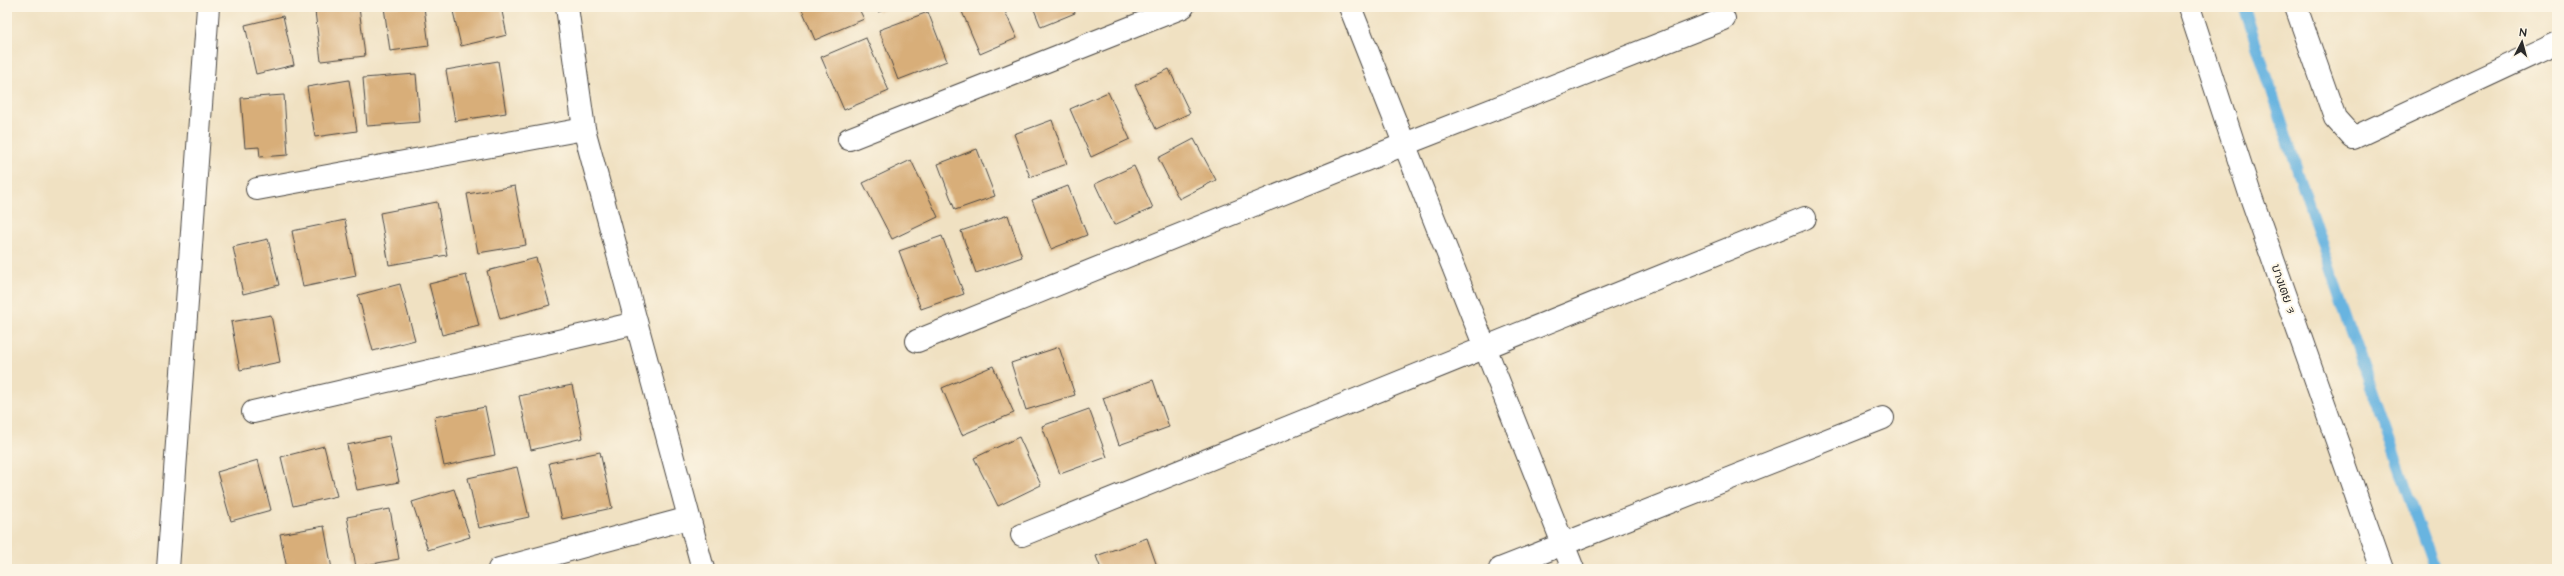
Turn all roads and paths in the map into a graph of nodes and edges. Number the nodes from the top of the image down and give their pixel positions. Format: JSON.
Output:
{"nodes":[{"id":1,"x":208,"y":7,"type":"edge"},
{"id":2,"x":567,"y":7,"type":"edge"},
{"id":3,"x":1183,"y":7,"type":"edge"},
{"id":4,"x":1350,"y":7,"type":"edge"},
{"id":5,"x":2189,"y":7,"type":"edge"},
{"id":6,"x":2296,"y":7,"type":"edge"},
{"id":7,"x":1724,"y":19,"type":"dead end"},
{"id":8,"x":2557,"y":43,"type":"edge"},
{"id":9,"x":584,"y":129,"type":"junction"},
{"id":10,"x":849,"y":139,"type":"dead end"},
{"id":11,"x":1405,"y":144,"type":"junction"},
{"id":12,"x":257,"y":189,"type":"dead end"},
{"id":13,"x":1805,"y":218,"type":"dead end"},
{"id":14,"x":636,"y":324,"type":"junction"},
{"id":15,"x":917,"y":341,"type":"dead end"},
{"id":16,"x":1486,"y":348,"type":"junction"},
{"id":17,"x":253,"y":412,"type":"dead end"},
{"id":18,"x":1883,"y":418,"type":"dead end"},
{"id":19,"x":689,"y":518,"type":"junction"},
{"id":20,"x":1022,"y":535,"type":"dead end"},
{"id":21,"x":1564,"y":544,"type":"junction"},
{"id":22,"x":168,"y":569,"type":"edge"},
{"id":23,"x":499,"y":569,"type":"edge"},
{"id":24,"x":703,"y":569,"type":"edge"},
{"id":25,"x":1500,"y":569,"type":"edge"},
{"id":26,"x":1573,"y":569,"type":"edge"},
{"id":27,"x":2382,"y":569,"type":"edge"}],
"edges":[{"from":1,"to":22,"type":"street"},
{"from":2,"to":9,"type":"street"},
{"from":3,"to":10,"type":"street"},
{"from":4,"to":11,"type":"street"},
{"from":5,"to":27,"type":"street","name":"บางเตย 3"},
{"from":6,"to":8,"type":"street"},
{"from":7,"to":11,"type":"street"},
{"from":9,"to":12,"type":"street"},
{"from":9,"to":14,"type":"street"},
{"from":11,"to":15,"type":"street"},
{"from":11,"to":16,"type":"street"},
{"from":13,"to":16,"type":"street"},
{"from":14,"to":17,"type":"street"},
{"from":14,"to":19,"type":"street"},
{"from":16,"to":20,"type":"street"},
{"from":16,"to":21,"type":"street"},
{"from":18,"to":21,"type":"street"},
{"from":19,"to":23,"type":"street"},
{"from":19,"to":24,"type":"street"},
{"from":21,"to":25,"type":"street"},
{"from":21,"to":26,"type":"street"}]}
